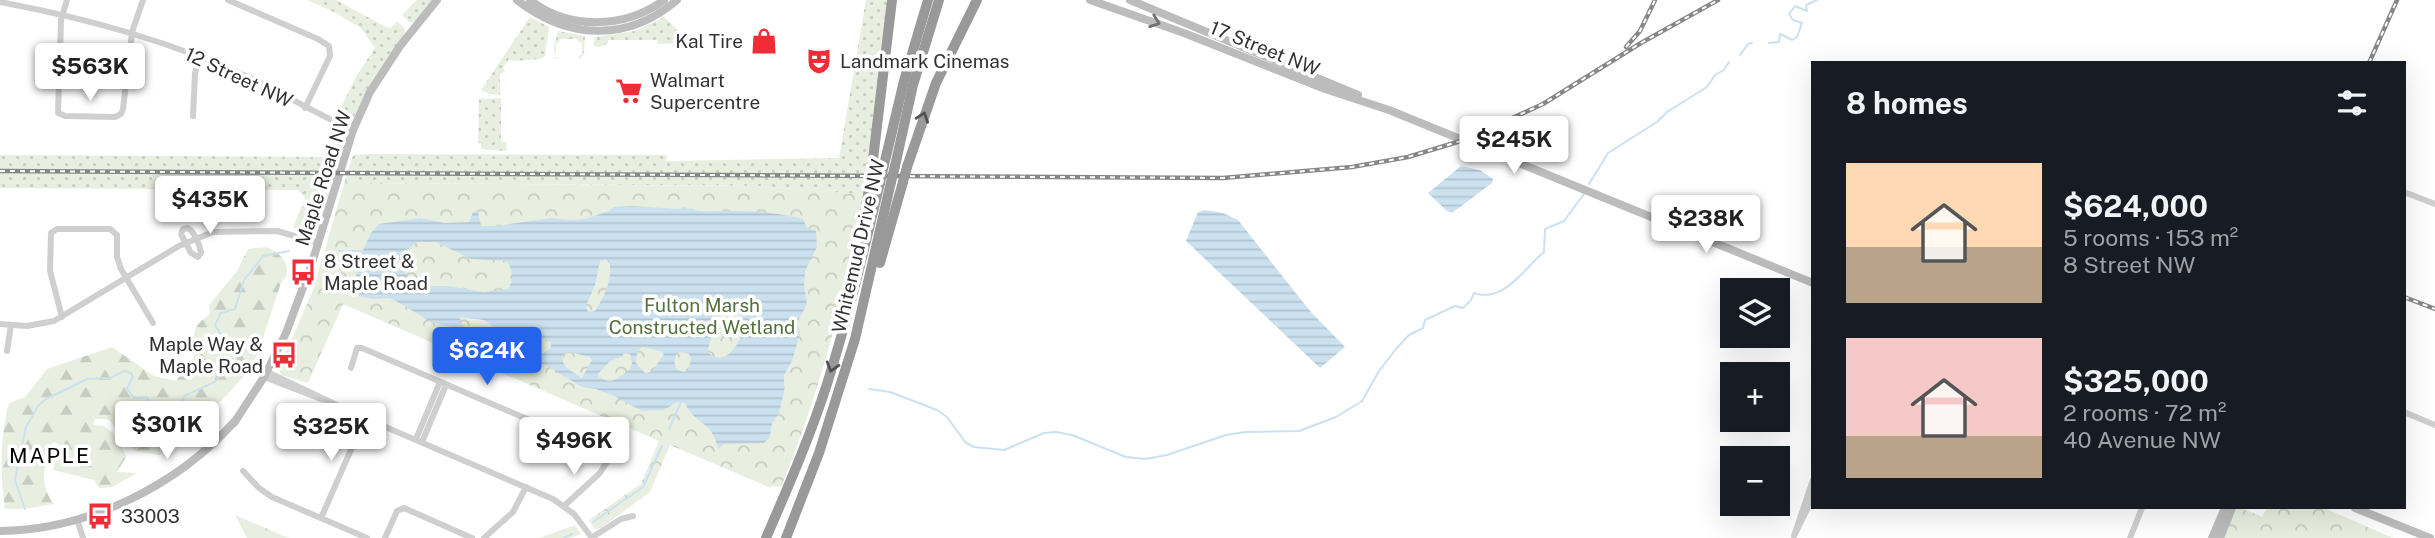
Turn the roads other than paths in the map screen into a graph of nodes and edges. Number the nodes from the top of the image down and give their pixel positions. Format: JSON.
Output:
{"nodes":[{"id":1,"x":67,"y":0,"type":"edge"},
{"id":2,"x":144,"y":0,"type":"edge"},
{"id":3,"x":228,"y":0,"type":"edge"},
{"id":4,"x":437,"y":0,"type":"edge"},
{"id":5,"x":444,"y":0,"type":"edge"},
{"id":6,"x":517,"y":0,"type":"edge"},
{"id":7,"x":530,"y":0,"type":"edge"},
{"id":8,"x":664,"y":0,"type":"edge"},
{"id":9,"x":677,"y":0,"type":"edge"},
{"id":10,"x":892,"y":0,"type":"edge"},
{"id":11,"x":928,"y":0,"type":"edge"},
{"id":12,"x":939,"y":0,"type":"edge"},
{"id":13,"x":979,"y":0,"type":"edge"},
{"id":14,"x":1090,"y":0,"type":"edge"},
{"id":15,"x":1130,"y":0,"type":"edge"},
{"id":16,"x":0,"y":2,"type":"edge"},
{"id":17,"x":62,"y":14,"type":"junction"},
{"id":18,"x":412,"y":30,"type":"junction"},
{"id":19,"x":132,"y":32,"type":"junction"},
{"id":20,"x":200,"y":57,"type":"junction"},
{"id":21,"x":305,"y":108,"type":"junction"},
{"id":22,"x":1389,"y":110,"type":"junction"},
{"id":23,"x":193,"y":116,"type":"dead end"},
{"id":24,"x":353,"y":130,"type":"junction"},
{"id":25,"x":883,"y":166,"type":"junction"},
{"id":26,"x":880,"y":182,"type":"junction"},
{"id":27,"x":2406,"y":193,"type":"edge"},
{"id":28,"x":2435,"y":204,"type":"edge"},
{"id":29,"x":196,"y":238,"type":"junction"},
{"id":30,"x":185,"y":243,"type":"junction"},
{"id":31,"x":318,"y":243,"type":"junction"},
{"id":32,"x":125,"y":278,"type":"junction"},
{"id":33,"x":1811,"y":282,"type":"edge"},
{"id":34,"x":62,"y":317,"type":"junction"},
{"id":35,"x":153,"y":323,"type":"dead end"},
{"id":36,"x":0,"y":324,"type":"edge"},
{"id":37,"x":11,"y":325,"type":"junction"},
{"id":38,"x":855,"y":339,"type":"junction"},
{"id":39,"x":7,"y":351,"type":"dead end"},
{"id":40,"x":351,"y":368,"type":"dead end"},
{"id":41,"x":268,"y":376,"type":"junction"},
{"id":42,"x":443,"y":384,"type":"junction"},
{"id":43,"x":2406,"y":413,"type":"edge"},
{"id":44,"x":365,"y":418,"type":"junction"},
{"id":45,"x":2435,"y":425,"type":"edge"},
{"id":46,"x":419,"y":440,"type":"junction"},
{"id":47,"x":243,"y":471,"type":"dead end"},
{"id":48,"x":1811,"y":486,"type":"edge"},
{"id":49,"x":526,"y":487,"type":"junction"},
{"id":50,"x":1811,"y":501,"type":"edge"},
{"id":51,"x":564,"y":506,"type":"junction"},
{"id":52,"x":2142,"y":509,"type":"edge"},
{"id":53,"x":2225,"y":509,"type":"edge"},
{"id":54,"x":2232,"y":509,"type":"edge"},
{"id":55,"x":2358,"y":509,"type":"edge"},
{"id":56,"x":634,"y":516,"type":"dead end"},
{"id":57,"x":321,"y":518,"type":"junction"},
{"id":58,"x":77,"y":519,"type":"junction"},
{"id":59,"x":0,"y":528,"type":"edge"},
{"id":60,"x":1793,"y":537,"type":"edge"},
{"id":61,"x":83,"y":538,"type":"edge"},
{"id":62,"x":367,"y":538,"type":"edge"},
{"id":63,"x":385,"y":538,"type":"edge"},
{"id":64,"x":472,"y":538,"type":"edge"},
{"id":65,"x":484,"y":538,"type":"edge"},
{"id":66,"x":591,"y":538,"type":"edge"},
{"id":67,"x":765,"y":538,"type":"edge"},
{"id":68,"x":786,"y":538,"type":"edge"},
{"id":69,"x":2130,"y":538,"type":"edge"},
{"id":70,"x":2212,"y":538,"type":"edge"},
{"id":71,"x":2220,"y":538,"type":"edge"},
{"id":72,"x":2430,"y":538,"type":"edge"}],
"edges":[{"from":1,"to":17,"type":"street"},
{"from":2,"to":19,"type":"street"},
{"from":3,"to":21,"type":"street"},
{"from":4,"to":18,"type":"street","name":"Maple Road NW"},
{"from":5,"to":18,"type":"street","name":"Maple Road NW"},
{"from":6,"to":9,"type":"street"},
{"from":7,"to":8,"type":"street"},
{"from":10,"to":25,"type":"highway"},
{"from":11,"to":25,"type":"highway","name":"Whitemud Drive NW"},
{"from":12,"to":25,"type":"highway","name":"Whitemud Drive NW"},
{"from":38,"to":13,"type":"highway","one_way":true,"bridge":true},
{"from":14,"to":22,"type":"street","name":"17 Street NW","one_way":true},
{"from":15,"to":22,"type":"street","name":"17 Street NW"},
{"from":16,"to":17,"type":"street","name":"12 Street NW"},
{"from":17,"to":19,"type":"street","name":"12 Street NW"},
{"from":17,"to":19,"type":"street"},
{"from":18,"to":24,"type":"street","name":"Maple Road NW"},
{"from":19,"to":20,"type":"street","name":"12 Street NW"},
{"from":20,"to":21,"type":"street","name":"12 Street NW"},
{"from":20,"to":23,"type":"street"},
{"from":21,"to":24,"type":"street","name":"12 Street NW"},
{"from":22,"to":33,"type":"street","name":"17 Street NW"},
{"from":24,"to":31,"type":"street","name":"Maple Road NW"},
{"from":25,"to":26,"type":"highway","name":"Whitemud Drive NW","bridge":true},
{"from":25,"to":26,"type":"highway","bridge":true},
{"from":26,"to":38,"type":"highway","name":"Whitemud Drive NW"},
{"from":26,"to":67,"type":"highway","name":"Whitemud Drive NW","one_way":true},
{"from":27,"to":28,"type":"street"},
{"from":29,"to":30,"type":"street"},
{"from":29,"to":30,"type":"street"},
{"from":29,"to":30,"type":"street"},
{"from":29,"to":31,"type":"street"},
{"from":30,"to":32,"type":"street"},
{"from":31,"to":41,"type":"street","name":"Maple Road NW"},
{"from":32,"to":34,"type":"street"},
{"from":32,"to":34,"type":"street"},
{"from":32,"to":35,"type":"street"},
{"from":34,"to":37,"type":"street"},
{"from":36,"to":37,"type":"street"},
{"from":37,"to":39,"type":"street"},
{"from":38,"to":68,"type":"highway","name":"Whitemud Drive NW"},
{"from":40,"to":42,"type":"street"},
{"from":41,"to":44,"type":"street"},
{"from":41,"to":58,"type":"street","name":"Maple Road NW"},
{"from":42,"to":46,"type":"street"},
{"from":42,"to":51,"type":"street"},
{"from":43,"to":45,"type":"street"},
{"from":44,"to":46,"type":"street"},
{"from":44,"to":57,"type":"street"},
{"from":46,"to":49,"type":"street"},
{"from":47,"to":57,"type":"street"},
{"from":48,"to":60,"type":"street"},
{"from":49,"to":51,"type":"street"},
{"from":49,"to":65,"type":"street"},
{"from":50,"to":60,"type":"street"},
{"from":51,"to":66,"type":"street"},
{"from":52,"to":69,"type":"street"},
{"from":53,"to":70,"type":"street"},
{"from":54,"to":71,"type":"street"},
{"from":55,"to":72,"type":"street"},
{"from":56,"to":66,"type":"street"},
{"from":57,"to":62,"type":"street"},
{"from":58,"to":59,"type":"street","name":"Maple Road NW"},
{"from":58,"to":61,"type":"street"},
{"from":63,"to":64,"type":"street"}]}
